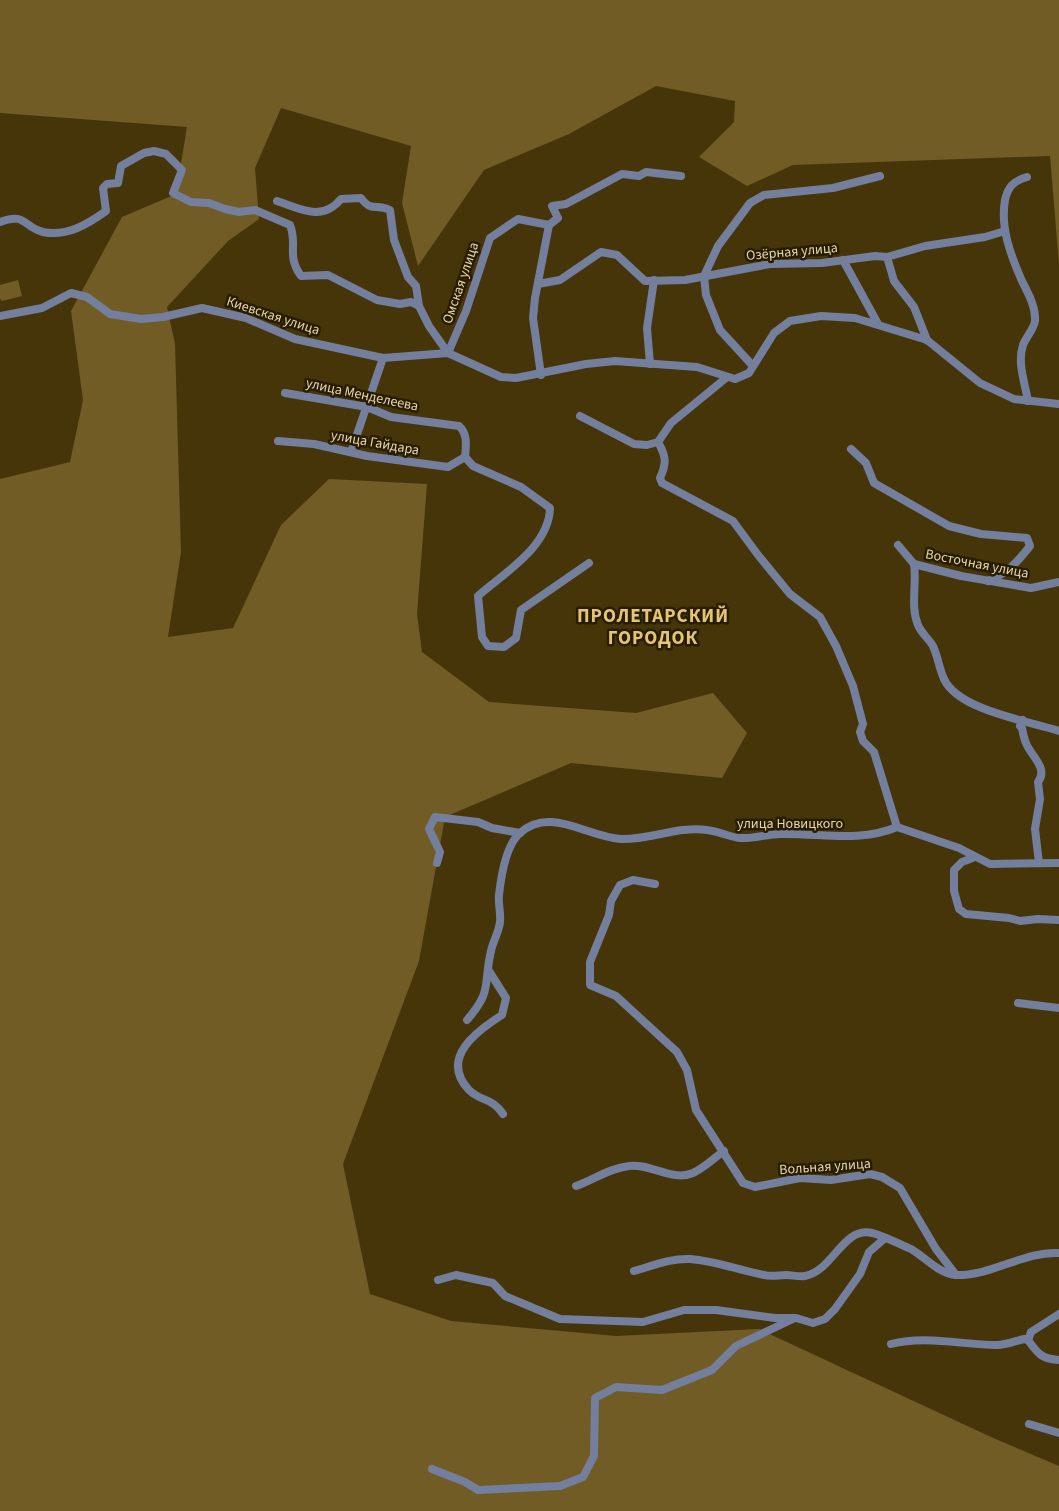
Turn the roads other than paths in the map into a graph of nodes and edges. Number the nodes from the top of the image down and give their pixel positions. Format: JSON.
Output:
{"nodes":[{"id":1,"x":681,"y":176,"type":"dead end"},
{"id":2,"x":880,"y":176,"type":"dead end"},
{"id":3,"x":1027,"y":177,"type":"dead end"},
{"id":4,"x":277,"y":201,"type":"dead end"},
{"id":5,"x":0,"y":222,"type":"edge"},
{"id":6,"x":549,"y":225,"type":"junction"},
{"id":7,"x":1005,"y":231,"type":"junction"},
{"id":8,"x":887,"y":257,"type":"junction"},
{"id":9,"x":843,"y":260,"type":"junction"},
{"id":10,"x":704,"y":276,"type":"junction"},
{"id":11,"x":654,"y":280,"type":"junction"},
{"id":12,"x":538,"y":284,"type":"junction"},
{"id":13,"x":419,"y":306,"type":"junction"},
{"id":14,"x":0,"y":316,"type":"edge"},
{"id":15,"x":878,"y":324,"type":"junction"},
{"id":16,"x":927,"y":340,"type":"junction"},
{"id":17,"x":448,"y":353,"type":"junction"},
{"id":18,"x":383,"y":358,"type":"junction"},
{"id":19,"x":650,"y":364,"type":"junction"},
{"id":20,"x":752,"y":366,"type":"junction"},
{"id":21,"x":541,"y":375,"type":"junction"},
{"id":22,"x":726,"y":378,"type":"junction"},
{"id":23,"x":285,"y":393,"type":"dead end"},
{"id":24,"x":1028,"y":401,"type":"junction"},
{"id":25,"x":1059,"y":404,"type":"edge"},
{"id":26,"x":367,"y":407,"type":"junction"},
{"id":27,"x":580,"y":416,"type":"dead end"},
{"id":28,"x":278,"y":441,"type":"dead end"},
{"id":29,"x":658,"y":442,"type":"junction"},
{"id":30,"x":851,"y":449,"type":"dead end"},
{"id":31,"x":351,"y":452,"type":"junction"},
{"id":32,"x":465,"y":457,"type":"junction"},
{"id":33,"x":898,"y":546,"type":"dead end"},
{"id":34,"x":589,"y":563,"type":"dead end"},
{"id":35,"x":914,"y":564,"type":"junction"},
{"id":36,"x":988,"y":581,"type":"junction"},
{"id":37,"x":1059,"y":582,"type":"edge"},
{"id":38,"x":1023,"y":720,"type":"junction"},
{"id":39,"x":1059,"y":731,"type":"edge"},
{"id":40,"x":897,"y":827,"type":"junction"},
{"id":41,"x":520,"y":833,"type":"junction"},
{"id":42,"x":975,"y":857,"type":"junction"},
{"id":43,"x":437,"y":863,"type":"dead end"},
{"id":44,"x":1039,"y":863,"type":"junction"},
{"id":45,"x":1059,"y":863,"type":"edge"},
{"id":46,"x":655,"y":884,"type":"dead end"},
{"id":47,"x":1059,"y":920,"type":"edge"},
{"id":48,"x":489,"y":971,"type":"junction"},
{"id":49,"x":1018,"y":1002,"type":"dead end"},
{"id":50,"x":1059,"y":1008,"type":"edge"},
{"id":51,"x":467,"y":1020,"type":"dead end"},
{"id":52,"x":503,"y":1114,"type":"dead end"},
{"id":53,"x":724,"y":1151,"type":"junction"},
{"id":54,"x":576,"y":1186,"type":"dead end"},
{"id":55,"x":884,"y":1238,"type":"junction"},
{"id":56,"x":1059,"y":1253,"type":"edge"},
{"id":57,"x":634,"y":1271,"type":"dead end"},
{"id":58,"x":956,"y":1275,"type":"junction"},
{"id":59,"x":438,"y":1280,"type":"dead end"},
{"id":60,"x":1059,"y":1314,"type":"edge"},
{"id":61,"x":796,"y":1318,"type":"junction"},
{"id":62,"x":1028,"y":1340,"type":"junction"},
{"id":63,"x":891,"y":1344,"type":"dead end"},
{"id":64,"x":1059,"y":1360,"type":"edge"},
{"id":65,"x":1029,"y":1424,"type":"dead end"},
{"id":66,"x":1059,"y":1433,"type":"edge"},
{"id":67,"x":432,"y":1469,"type":"dead end"}],
"edges":[{"from":1,"to":6,"type":"street"},
{"from":2,"to":10,"type":"street"},
{"from":3,"to":7,"type":"street"},
{"from":4,"to":13,"type":"street"},
{"from":5,"to":13,"type":"street"},
{"from":6,"to":12,"type":"street"},
{"from":6,"to":17,"type":"street","name":"Омская улица"},
{"from":7,"to":8,"type":"street","name":"Озёрная улица"},
{"from":7,"to":24,"type":"street"},
{"from":8,"to":9,"type":"street","name":"Озёрная улица"},
{"from":8,"to":16,"type":"street"},
{"from":9,"to":10,"type":"street","name":"Озёрная улица"},
{"from":9,"to":15,"type":"street"},
{"from":10,"to":11,"type":"street","name":"Озёрная улица"},
{"from":10,"to":20,"type":"street"},
{"from":11,"to":12,"type":"street","name":"Озёрная улица"},
{"from":11,"to":19,"type":"street"},
{"from":12,"to":21,"type":"street"},
{"from":13,"to":17,"type":"street"},
{"from":14,"to":18,"type":"street","name":"Киевская улица"},
{"from":15,"to":16,"type":"street"},
{"from":15,"to":20,"type":"street"},
{"from":16,"to":24,"type":"street"},
{"from":17,"to":18,"type":"street","name":"Киевская улица"},
{"from":17,"to":21,"type":"street","name":"Киевская улица"},
{"from":18,"to":26,"type":"street"},
{"from":19,"to":21,"type":"street","name":"Киевская улица"},
{"from":19,"to":22,"type":"street","name":"Киевская улица"},
{"from":20,"to":22,"type":"street"},
{"from":22,"to":29,"type":"street"},
{"from":23,"to":26,"type":"street","name":"улица Менделеева"},
{"from":24,"to":25,"type":"street"},
{"from":26,"to":31,"type":"street"},
{"from":26,"to":32,"type":"street","name":"улица Менделеева"},
{"from":27,"to":29,"type":"street"},
{"from":28,"to":31,"type":"street","name":"улица Гайдара"},
{"from":29,"to":40,"type":"street"},
{"from":30,"to":36,"type":"street"},
{"from":31,"to":32,"type":"street","name":"улица Гайдара"},
{"from":32,"to":34,"type":"street"},
{"from":33,"to":35,"type":"street","name":"Восточная улица"},
{"from":35,"to":36,"type":"street","name":"Восточная улица"},
{"from":35,"to":38,"type":"street"},
{"from":36,"to":37,"type":"street","name":"Восточная улица"},
{"from":38,"to":39,"type":"street"},
{"from":38,"to":44,"type":"street"},
{"from":40,"to":41,"type":"street","name":"улица Новицкого"},
{"from":40,"to":42,"type":"street"},
{"from":41,"to":43,"type":"street"},
{"from":41,"to":48,"type":"street","name":"улица Новицкого"},
{"from":42,"to":44,"type":"street"},
{"from":42,"to":47,"type":"street"},
{"from":44,"to":45,"type":"street"},
{"from":46,"to":53,"type":"street","name":"Вольная улица"},
{"from":48,"to":51,"type":"street"},
{"from":48,"to":52,"type":"street"},
{"from":49,"to":50,"type":"street"},
{"from":53,"to":54,"type":"street"},
{"from":53,"to":58,"type":"street","name":"Вольная улица"},
{"from":55,"to":57,"type":"street"},
{"from":55,"to":58,"type":"street"},
{"from":55,"to":61,"type":"street"},
{"from":56,"to":58,"type":"street"},
{"from":59,"to":61,"type":"street"},
{"from":60,"to":62,"type":"street"},
{"from":61,"to":67,"type":"street"},
{"from":62,"to":63,"type":"street"},
{"from":62,"to":64,"type":"street"},
{"from":65,"to":66,"type":"street"}]}
